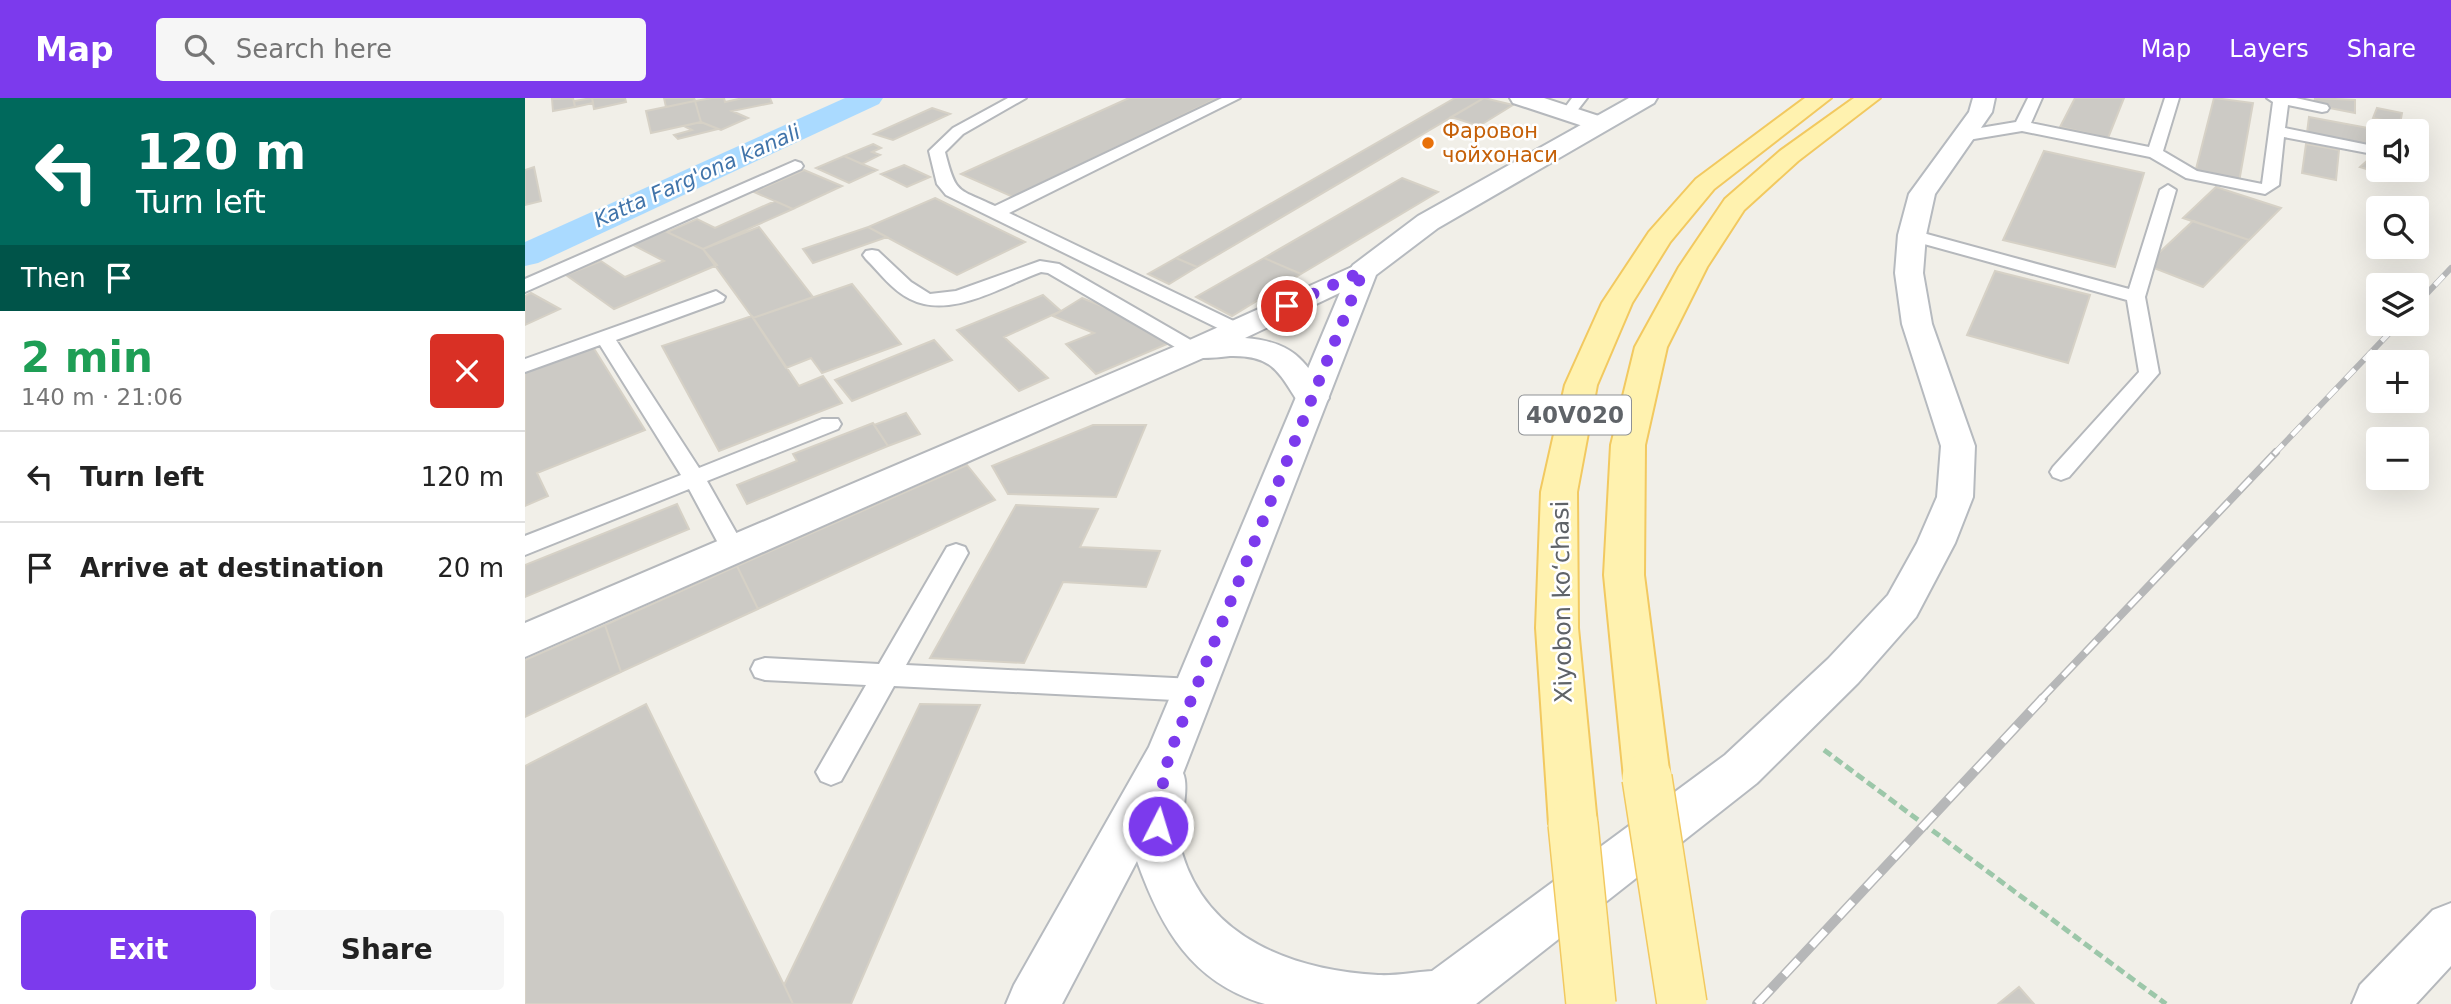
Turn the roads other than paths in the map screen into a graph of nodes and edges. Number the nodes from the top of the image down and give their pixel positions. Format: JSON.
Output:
{"nodes":[{"id":1,"x":1019,"y":98,"type":"edge"},
{"id":2,"x":1233,"y":98,"type":"edge"},
{"id":3,"x":1521,"y":98,"type":"edge"},
{"id":4,"x":1646,"y":98,"type":"edge"},
{"id":5,"x":1869,"y":98,"type":"edge"},
{"id":6,"x":2035,"y":98,"type":"edge"},
{"id":7,"x":2172,"y":98,"type":"edge"},
{"id":8,"x":2277,"y":99,"type":"edge"},
{"id":9,"x":1814,"y":100,"type":"edge"},
{"id":10,"x":2322,"y":108,"type":"dead end"},
{"id":11,"x":1972,"y":111,"type":"edge"},
{"id":12,"x":1583,"y":112,"type":"edge"},
{"id":13,"x":2022,"y":126,"type":"junction"},
{"id":14,"x":2277,"y":131,"type":"junction"},
{"id":15,"x":2366,"y":148,"type":"edge"},
{"id":16,"x":2155,"y":153,"type":"junction"},
{"id":17,"x":795,"y":166,"type":"dead end"},
{"id":18,"x":2168,"y":190,"type":"dead end"},
{"id":19,"x":995,"y":213,"type":"junction"},
{"id":20,"x":1912,"y":235,"type":"junction"},
{"id":21,"x":872,"y":256,"type":"dead end"},
{"id":22,"x":1363,"y":271,"type":"junction"},
{"id":23,"x":525,"y":286,"type":"edge"},
{"id":24,"x":716,"y":296,"type":"dead end"},
{"id":25,"x":2136,"y":297,"type":"junction"},
{"id":26,"x":1237,"y":330,"type":"junction"},
{"id":27,"x":605,"y":337,"type":"junction"},
{"id":28,"x":1194,"y":350,"type":"junction"},
{"id":29,"x":525,"y":366,"type":"edge"},
{"id":30,"x":1312,"y":398,"type":"junction"},
{"id":31,"x":830,"y":424,"type":"dead end"},
{"id":32,"x":2061,"y":472,"type":"dead end"},
{"id":33,"x":694,"y":478,"type":"junction"},
{"id":34,"x":525,"y":546,"type":"edge"},
{"id":35,"x":734,"y":550,"type":"junction"},
{"id":36,"x":956,"y":553,"type":"dead end"},
{"id":37,"x":525,"y":641,"type":"edge"},
{"id":38,"x":765,"y":669,"type":"dead end"},
{"id":39,"x":887,"y":674,"type":"junction"},
{"id":40,"x":1194,"y":690,"type":"junction"},
{"id":41,"x":1169,"y":755,"type":"junction"},
{"id":42,"x":831,"y":772,"type":"dead end"},
{"id":43,"x":2451,"y":928,"type":"edge"},
{"id":44,"x":1437,"y":1001,"type":"edge"},
{"id":45,"x":1033,"y":1004,"type":"edge"},
{"id":46,"x":1591,"y":1004,"type":"edge"},
{"id":47,"x":1682,"y":1004,"type":"edge"},
{"id":48,"x":2379,"y":1004,"type":"edge"}],
"edges":[{"from":1,"to":19,"type":"lane"},
{"from":2,"to":19,"type":"lane"},
{"from":3,"to":12,"type":"main road"},
{"from":4,"to":12,"type":"main road"},
{"from":5,"to":47,"type":"main road","number":"40V020","bridge":true},
{"from":6,"to":13,"type":"lane"},
{"from":7,"to":16,"type":"lane"},
{"from":8,"to":10,"type":"lane"},
{"from":8,"to":14,"type":"lane"},
{"from":9,"to":46,"type":"main road","name":"Xiyobon koʻchasi","number":"40V020","bridge":true},
{"from":11,"to":13,"type":"lane"},
{"from":11,"to":20,"type":"main road"},
{"from":12,"to":22,"type":"main road"},
{"from":13,"to":16,"type":"lane"},
{"from":14,"to":15,"type":"lane"},
{"from":14,"to":16,"type":"lane"},
{"from":17,"to":23,"type":"lane"},
{"from":18,"to":25,"type":"lane"},
{"from":19,"to":26,"type":"lane"},
{"from":20,"to":25,"type":"lane"},
{"from":20,"to":44,"type":"main road"},
{"from":21,"to":28,"type":"lane"},
{"from":22,"to":26,"type":"main road"},
{"from":22,"to":30,"type":"main road"},
{"from":24,"to":27,"type":"lane"},
{"from":25,"to":32,"type":"lane"},
{"from":26,"to":28,"type":"main road"},
{"from":27,"to":29,"type":"lane"},
{"from":27,"to":33,"type":"lane"},
{"from":28,"to":30,"type":"main road"},
{"from":28,"to":35,"type":"main road"},
{"from":30,"to":40,"type":"main road"},
{"from":31,"to":33,"type":"lane"},
{"from":33,"to":34,"type":"lane"},
{"from":33,"to":35,"type":"lane"},
{"from":35,"to":37,"type":"main road"},
{"from":36,"to":39,"type":"lane"},
{"from":38,"to":39,"type":"lane"},
{"from":39,"to":40,"type":"lane"},
{"from":39,"to":42,"type":"lane"},
{"from":40,"to":41,"type":"main road"},
{"from":41,"to":44,"type":"main road"},
{"from":41,"to":45,"type":"main road"},
{"from":43,"to":48,"type":"main road"}]}
